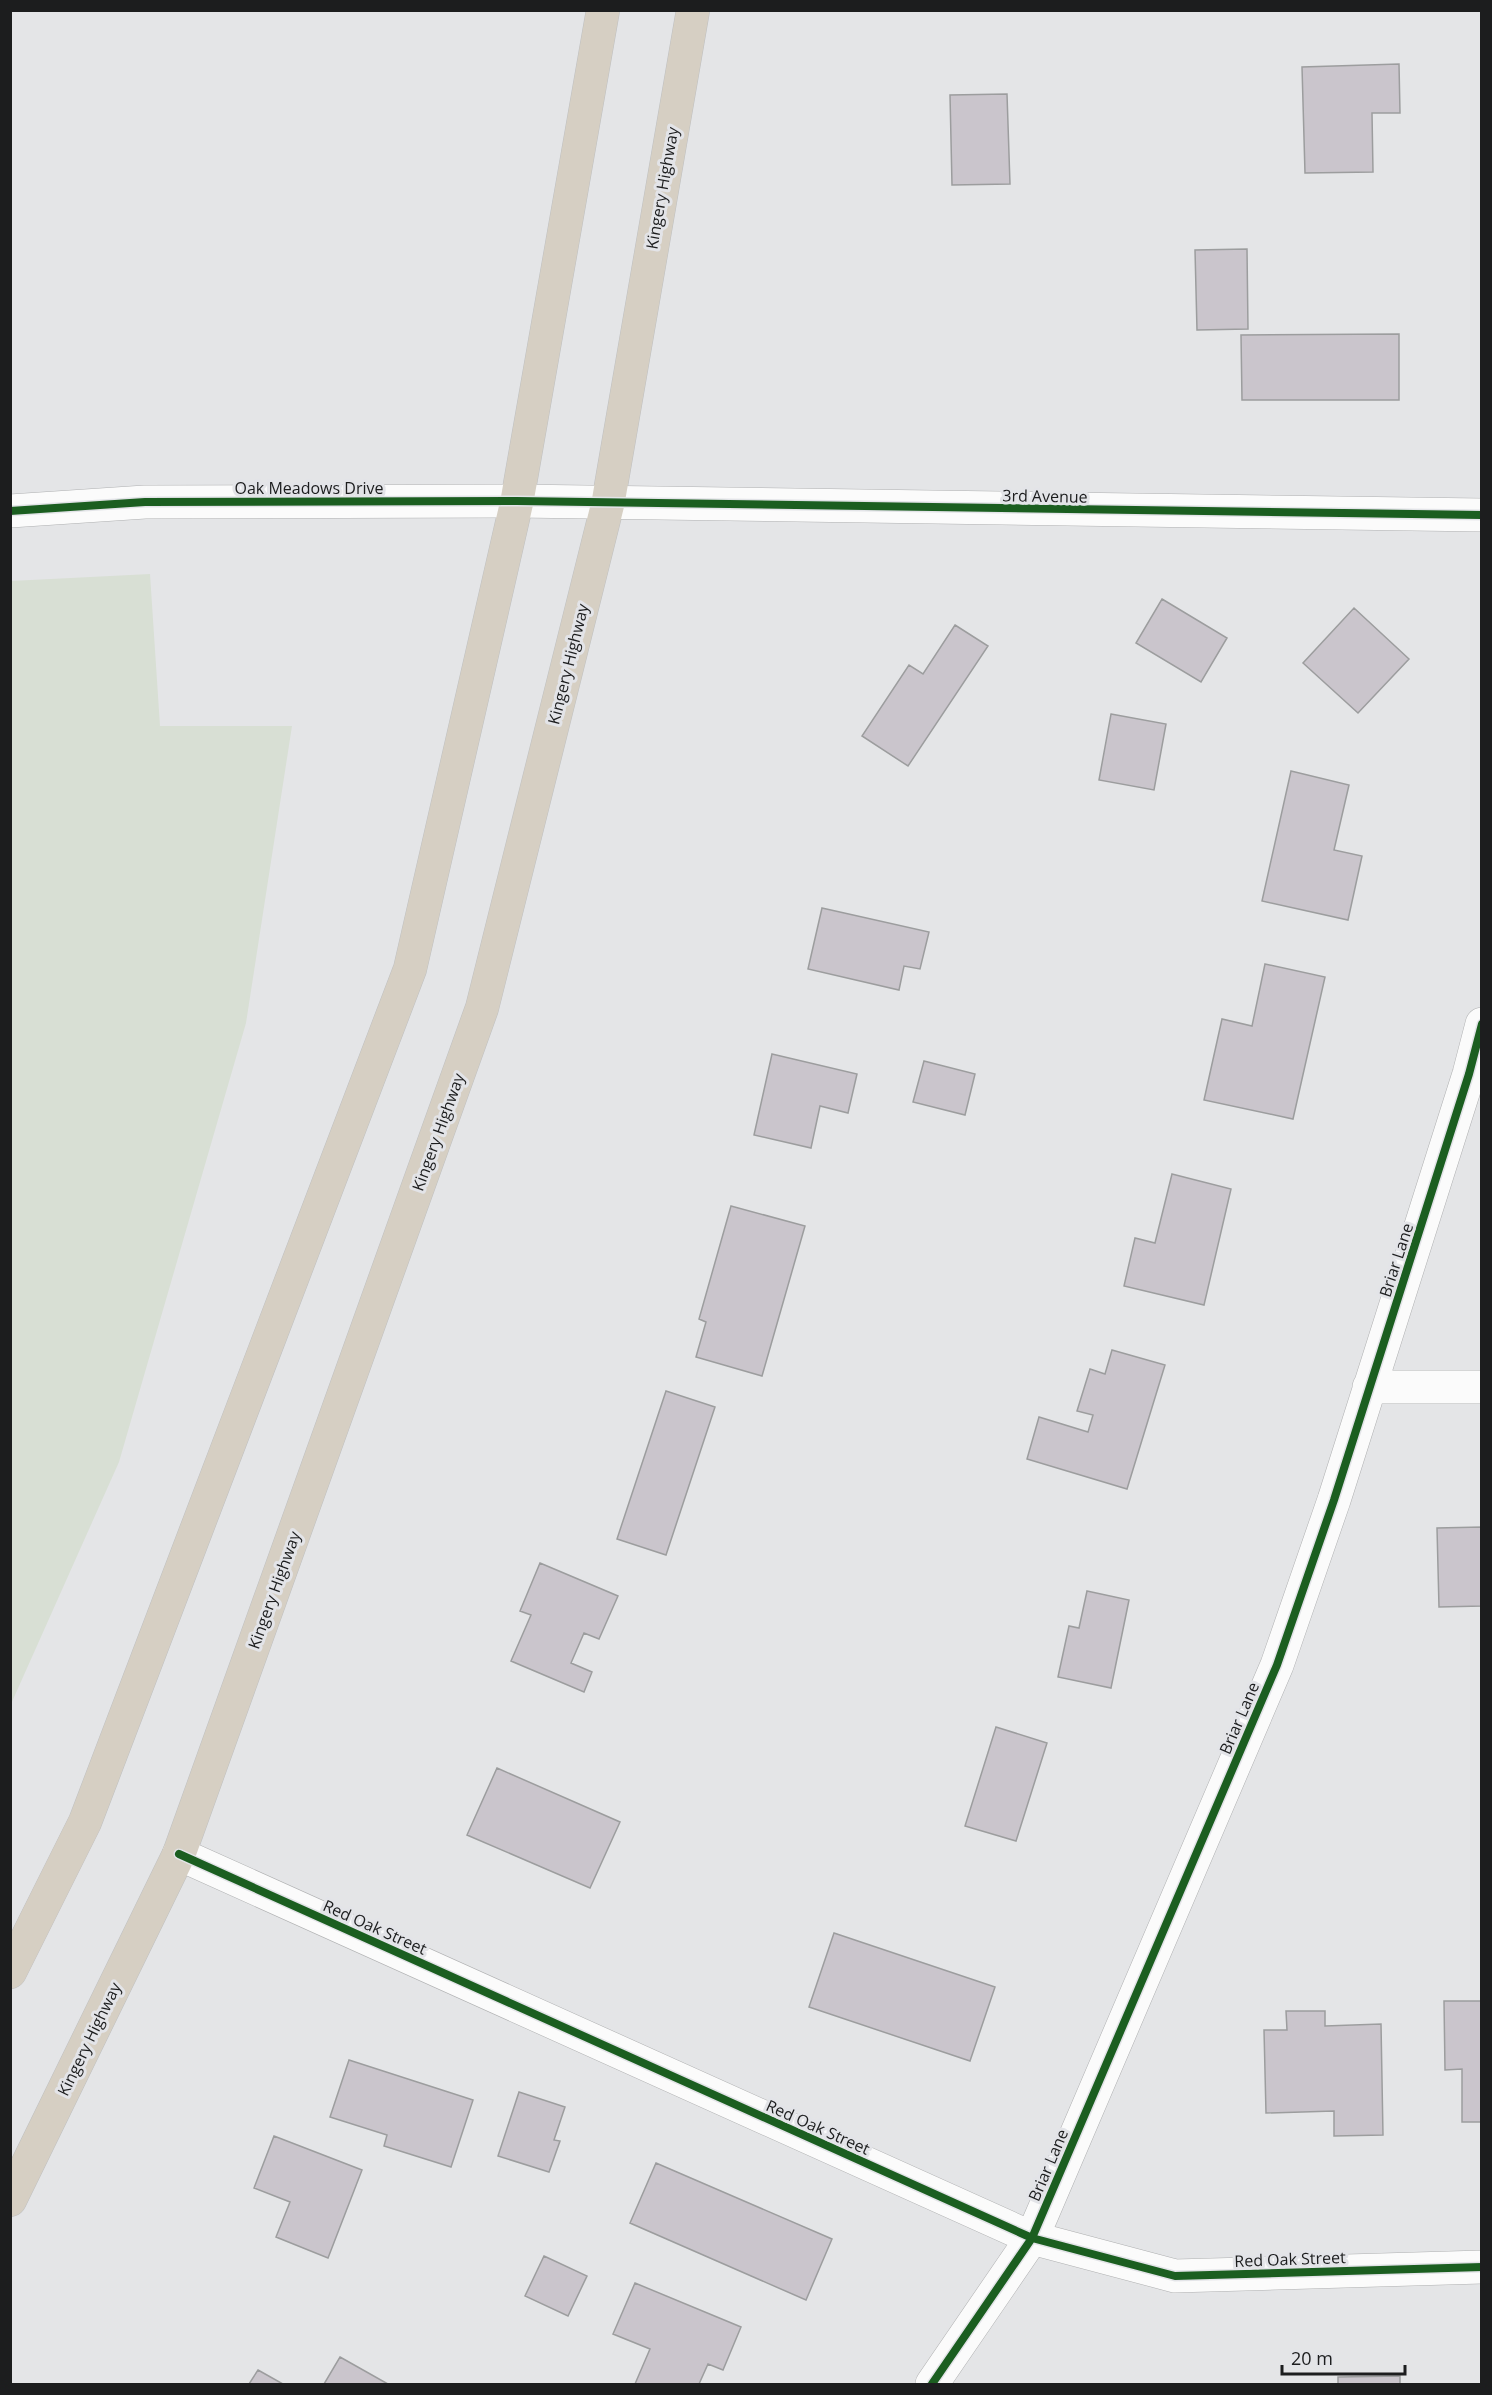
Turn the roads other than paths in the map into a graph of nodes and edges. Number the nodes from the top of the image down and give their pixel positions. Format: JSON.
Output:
{"nodes":[{"id":1,"x":603,"y":10,"type":"edge"},
{"id":2,"x":693,"y":10,"type":"edge"},
{"id":3,"x":517,"y":501,"type":"junction"},
{"id":4,"x":608,"y":503,"type":"junction"},
{"id":5,"x":10,"y":510,"type":"edge"},
{"id":6,"x":1482,"y":515,"type":"edge"},
{"id":7,"x":1482,"y":1024,"type":"edge"},
{"id":8,"x":1369,"y":1387,"type":"junction"},
{"id":9,"x":1482,"y":1387,"type":"edge"},
{"id":10,"x":179,"y":1854,"type":"junction"},
{"id":11,"x":10,"y":1972,"type":"edge"},
{"id":12,"x":10,"y":2200,"type":"edge"},
{"id":13,"x":1032,"y":2238,"type":"junction"},
{"id":14,"x":1482,"y":2267,"type":"edge"},
{"id":15,"x":933,"y":2385,"type":"edge"}],
"edges":[{"from":1,"to":3,"type":"highway"},
{"from":2,"to":4,"type":"highway","name":"Kingery Highway"},
{"from":3,"to":4,"type":"street","name":"Oak Meadows Drive"},
{"from":3,"to":5,"type":"street","name":"Oak Meadows Drive"},
{"from":3,"to":11,"type":"highway"},
{"from":4,"to":6,"type":"street","name":"3rd Avenue"},
{"from":4,"to":10,"type":"highway","name":"Kingery Highway"},
{"from":7,"to":8,"type":"street","name":"Briar Lane"},
{"from":8,"to":9,"type":"street"},
{"from":8,"to":13,"type":"street","name":"Briar Lane"},
{"from":10,"to":12,"type":"highway","name":"Kingery Highway"},
{"from":10,"to":13,"type":"street","name":"Red Oak Street"},
{"from":13,"to":14,"type":"street","name":"Red Oak Street"},
{"from":13,"to":15,"type":"street","name":"Briar Lane"}]}
